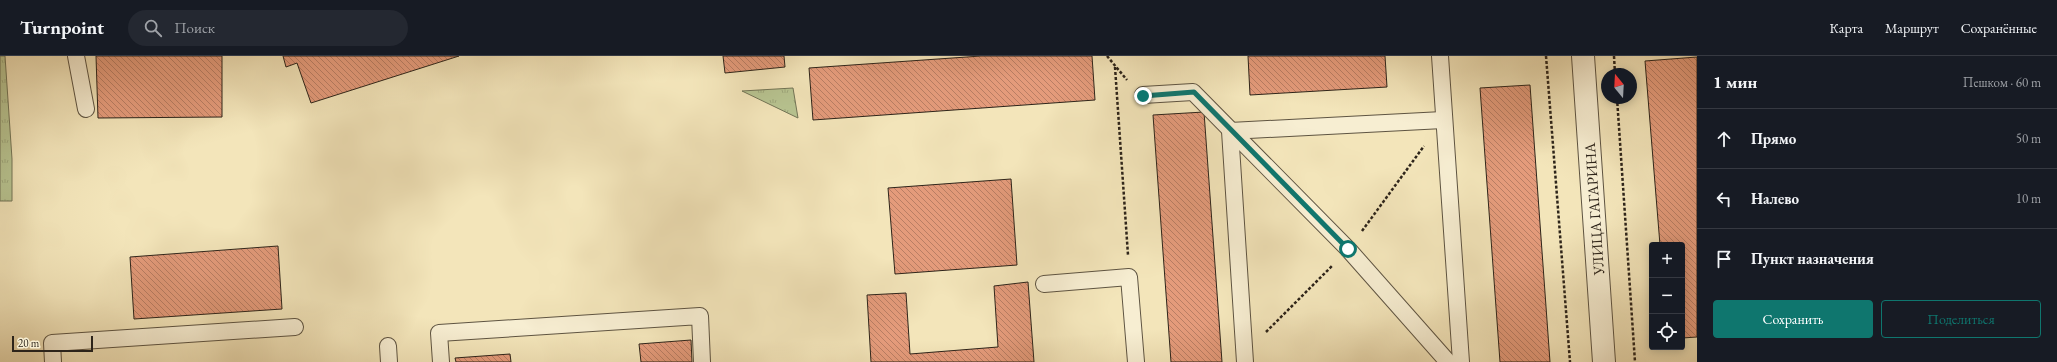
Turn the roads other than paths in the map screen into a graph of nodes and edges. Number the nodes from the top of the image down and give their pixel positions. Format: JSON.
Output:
{"nodes":[{"id":1,"x":76,"y":56,"type":"edge"},
{"id":2,"x":1440,"y":56,"type":"edge"},
{"id":3,"x":1583,"y":56,"type":"edge"},
{"id":4,"x":1143,"y":96,"type":"road end"},
{"id":5,"x":86,"y":109,"type":"dead end"},
{"id":6,"x":1443,"y":120,"type":"junction"},
{"id":7,"x":1230,"y":131,"type":"junction"},
{"id":8,"x":1044,"y":284,"type":"dead end"},
{"id":9,"x":295,"y":327,"type":"dead end"},
{"id":10,"x":388,"y":346,"type":"dead end"},
{"id":11,"x":54,"y":362,"type":"edge"},
{"id":12,"x":389,"y":362,"type":"edge"},
{"id":13,"x":442,"y":362,"type":"edge"},
{"id":14,"x":702,"y":362,"type":"edge"},
{"id":15,"x":1136,"y":362,"type":"edge"},
{"id":16,"x":1245,"y":362,"type":"edge"},
{"id":17,"x":1448,"y":362,"type":"edge"},
{"id":18,"x":1461,"y":362,"type":"edge"},
{"id":19,"x":1604,"y":362,"type":"edge"}],
"edges":[{"from":1,"to":5,"type":"lane"},
{"from":2,"to":6,"type":"lane"},
{"from":3,"to":19,"type":"street","name":"УЛИЦА ГАГАРИНА"},
{"from":4,"to":7,"type":"lane"},
{"from":6,"to":7,"type":"lane"},
{"from":6,"to":18,"type":"lane"},
{"from":7,"to":16,"type":"lane"},
{"from":7,"to":17,"type":"lane"},
{"from":8,"to":15,"type":"lane"},
{"from":9,"to":11,"type":"lane"},
{"from":10,"to":12,"type":"lane"},
{"from":13,"to":14,"type":"lane"}]}
